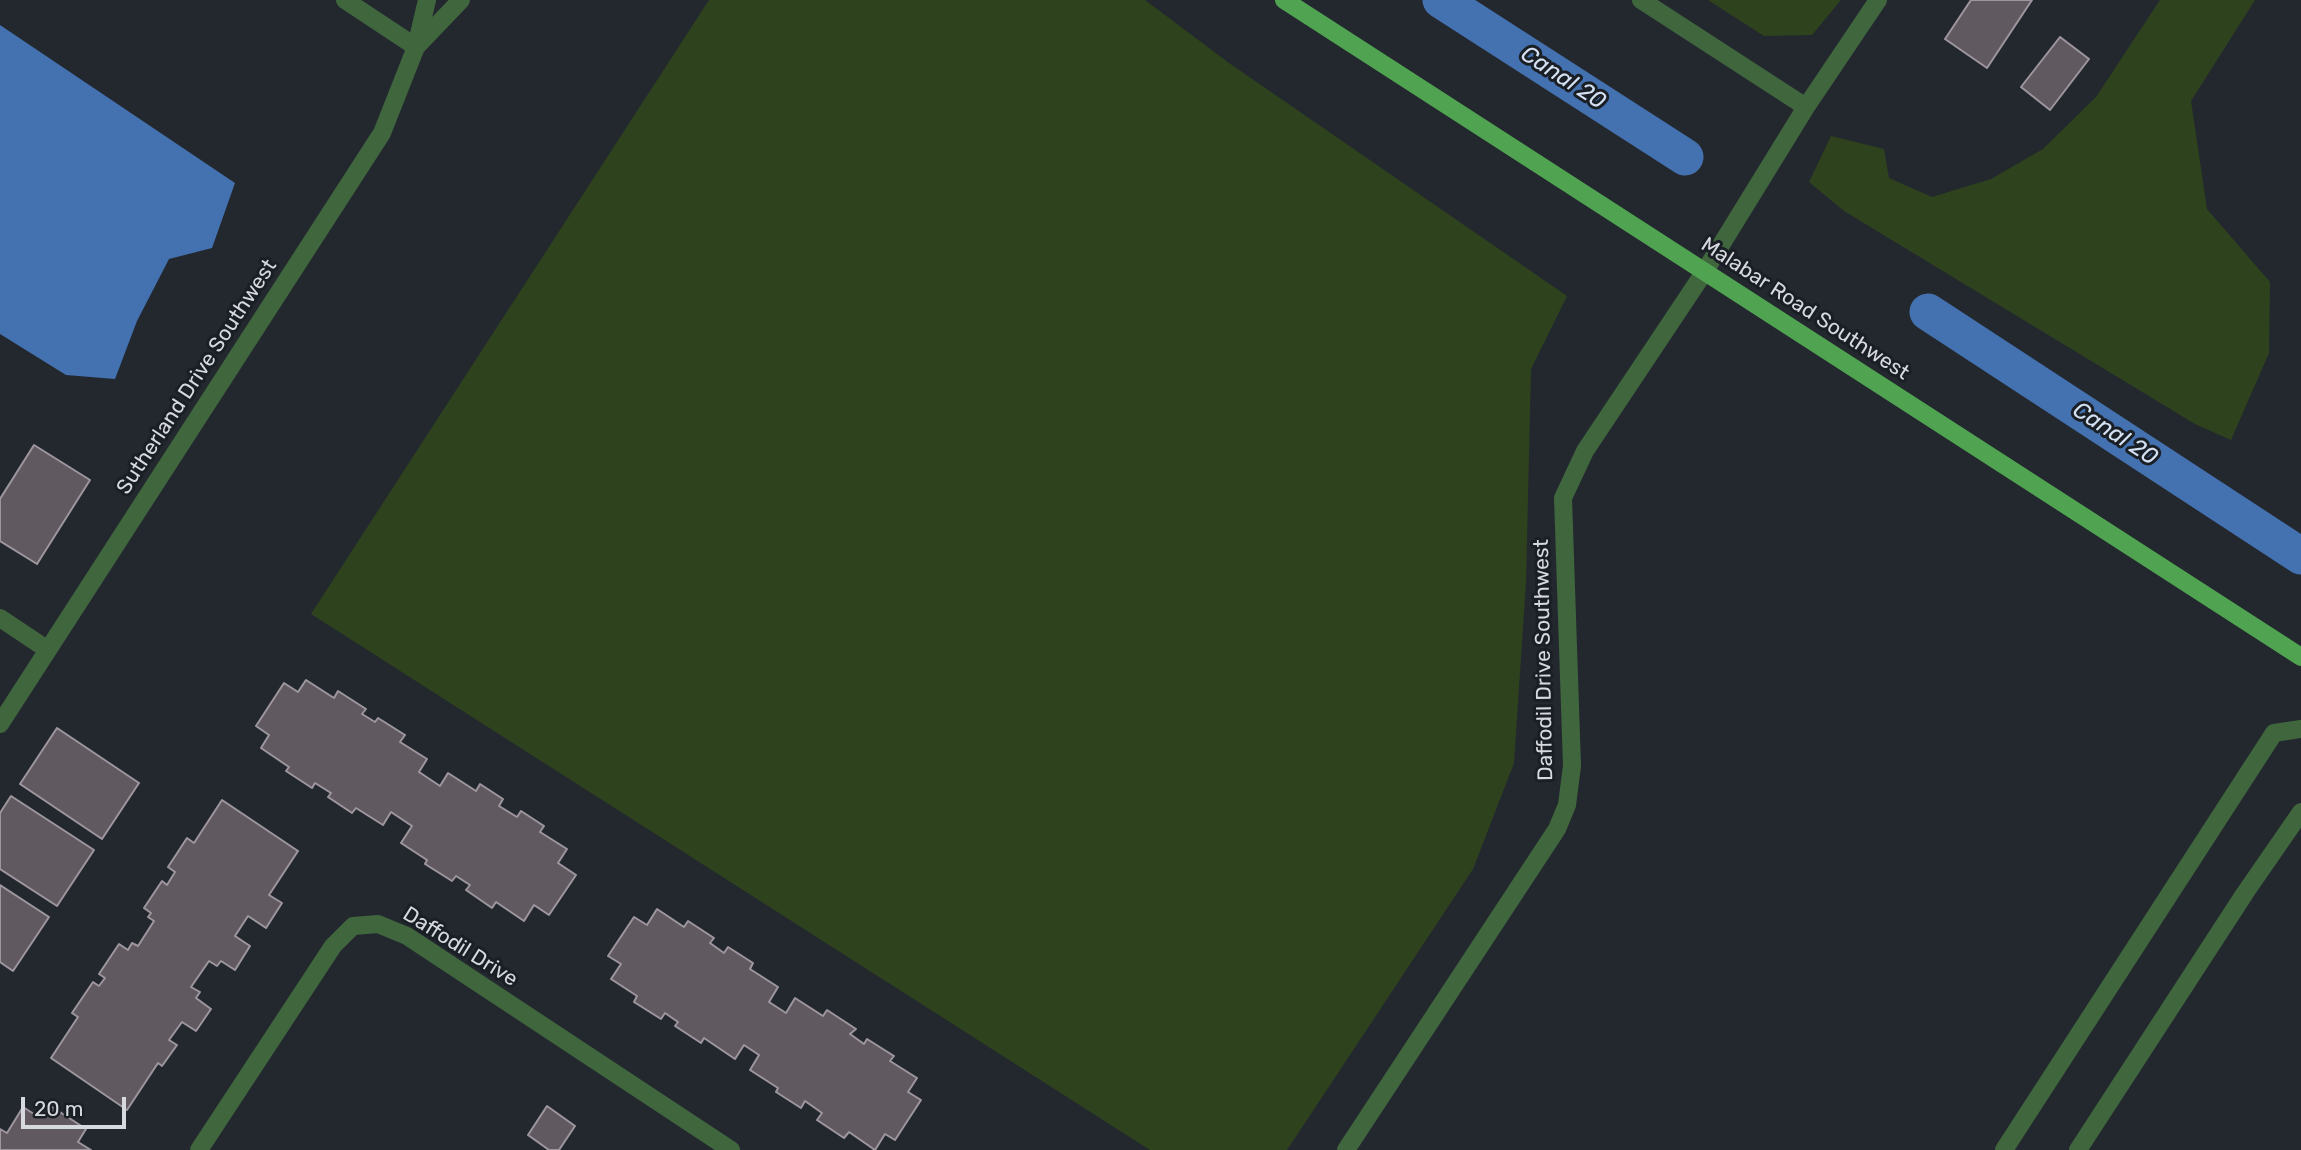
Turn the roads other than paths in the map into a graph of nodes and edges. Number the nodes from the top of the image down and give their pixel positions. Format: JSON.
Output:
{"nodes":[{"id":1,"x":345,"y":0,"type":"edge"},
{"id":2,"x":427,"y":0,"type":"edge"},
{"id":3,"x":461,"y":0,"type":"edge"},
{"id":4,"x":1284,"y":0,"type":"edge"},
{"id":5,"x":1641,"y":0,"type":"edge"},
{"id":6,"x":1878,"y":0,"type":"edge"},
{"id":7,"x":416,"y":47,"type":"junction"},
{"id":8,"x":1807,"y":107,"type":"junction"},
{"id":9,"x":1706,"y":271,"type":"junction"},
{"id":10,"x":0,"y":618,"type":"edge"},
{"id":11,"x":48,"y":650,"type":"junction"},
{"id":12,"x":2301,"y":657,"type":"edge"},
{"id":13,"x":0,"y":724,"type":"edge"},
{"id":14,"x":2301,"y":729,"type":"edge"},
{"id":15,"x":2301,"y":812,"type":"edge"},
{"id":16,"x":199,"y":1150,"type":"edge"},
{"id":17,"x":731,"y":1150,"type":"edge"},
{"id":18,"x":1346,"y":1150,"type":"edge"},
{"id":19,"x":2004,"y":1150,"type":"edge"},
{"id":20,"x":2078,"y":1150,"type":"edge"}],
"edges":[{"from":1,"to":7,"type":"street"},
{"from":2,"to":7,"type":"street","name":"Sutherland Drive Southwest"},
{"from":3,"to":7,"type":"street","name":"Sutherland Drive Southwest"},
{"from":4,"to":9,"type":"main road","name":"Malabar Road Southwest"},
{"from":5,"to":8,"type":"street"},
{"from":6,"to":8,"type":"street","name":"Daffodil Drive Southwest"},
{"from":7,"to":11,"type":"street","name":"Sutherland Drive Southwest"},
{"from":8,"to":9,"type":"street","name":"Daffodil Drive Southwest"},
{"from":9,"to":12,"type":"main road","name":"Malabar Road Southwest"},
{"from":9,"to":18,"type":"street","name":"Daffodil Drive Southwest"},
{"from":10,"to":11,"type":"street"},
{"from":11,"to":13,"type":"street","name":"Sutherland Drive Southwest"},
{"from":14,"to":19,"type":"street"},
{"from":15,"to":20,"type":"street"},
{"from":16,"to":17,"type":"street","name":"Daffodil Drive"}]}
